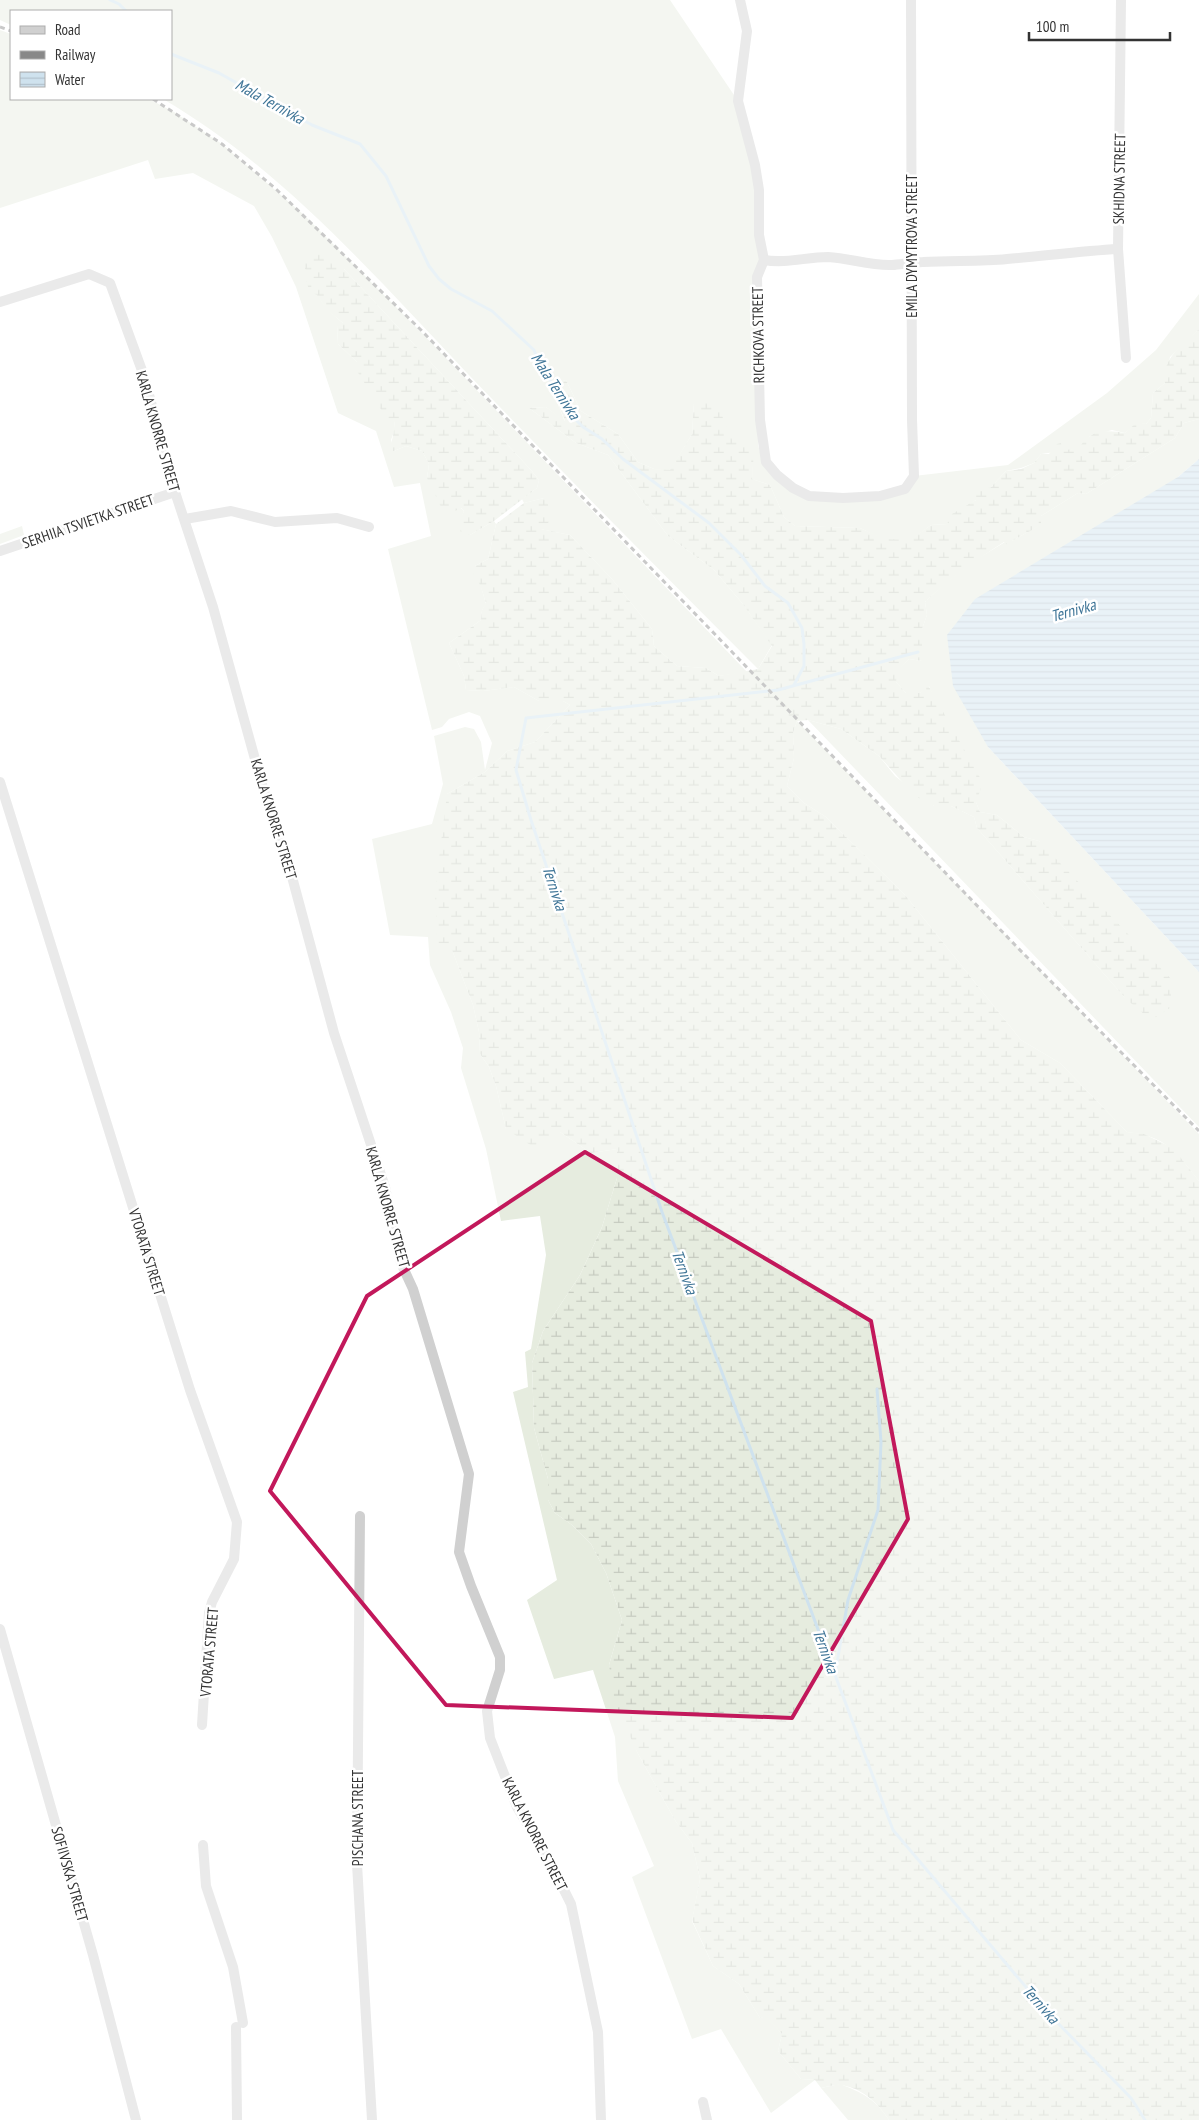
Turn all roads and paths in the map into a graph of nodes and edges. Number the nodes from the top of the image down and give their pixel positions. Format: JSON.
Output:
{"nodes":[{"id":1,"x":740,"y":0,"type":"edge"},
{"id":2,"x":910,"y":0,"type":"edge"},
{"id":3,"x":1121,"y":0,"type":"edge"},
{"id":4,"x":1118,"y":249,"type":"junction"},
{"id":5,"x":764,"y":260,"type":"junction"},
{"id":6,"x":912,"y":263,"type":"junction"},
{"id":7,"x":0,"y":302,"type":"edge"},
{"id":8,"x":1126,"y":358,"type":"dead end"},
{"id":9,"x":905,"y":489,"type":"joint"},
{"id":10,"x":175,"y":492,"type":"junction"},
{"id":11,"x":185,"y":519,"type":"junction"},
{"id":12,"x":369,"y":527,"type":"dead end"},
{"id":13,"x":0,"y":551,"type":"edge"},
{"id":14,"x":0,"y":782,"type":"edge"},
{"id":15,"x":360,"y":1516,"type":"dead end"},
{"id":16,"x":0,"y":1629,"type":"edge"},
{"id":17,"x":202,"y":1725,"type":"dead end"},
{"id":18,"x":203,"y":1845,"type":"dead end"},
{"id":19,"x":703,"y":2102,"type":"dead end"},
{"id":20,"x":136,"y":2120,"type":"edge"},
{"id":21,"x":237,"y":2120,"type":"edge"},
{"id":22,"x":372,"y":2120,"type":"edge"},
{"id":23,"x":601,"y":2120,"type":"edge"},
{"id":24,"x":707,"y":2120,"type":"edge"}],
"edges":[{"from":1,"to":5,"type":"street","name":"RICHKOVA STREET"},
{"from":2,"to":6,"type":"street","name":"EMILA DYMYTROVA STREET"},
{"from":3,"to":4,"type":"street","name":"SKHIDNA STREET"},
{"from":4,"to":6,"type":"street"},
{"from":4,"to":8,"type":"street","name":"SKHIDNA STREET"},
{"from":5,"to":6,"type":"street"},
{"from":5,"to":9,"type":"street","name":"RICHKOVA STREET"},
{"from":6,"to":9,"type":"street","name":"EMILA DYMYTROVA STREET"},
{"from":7,"to":10,"type":"street","name":"KARLA KNORRE STREET"},
{"from":10,"to":11,"type":"street","name":"KARLA KNORRE STREET"},
{"from":10,"to":13,"type":"street","name":"SERHIIA TSVIETKA STREET"},
{"from":11,"to":12,"type":"street"},
{"from":11,"to":23,"type":"street","name":"KARLA KNORRE STREET"},
{"from":14,"to":17,"type":"street","name":"VTORATA STREET"},
{"from":15,"to":22,"type":"street","name":"PISCHANA STREET"},
{"from":16,"to":20,"type":"street","name":"SOFIIVSKA STREET"},
{"from":18,"to":21,"type":"street"},
{"from":19,"to":24,"type":"street"}]}
